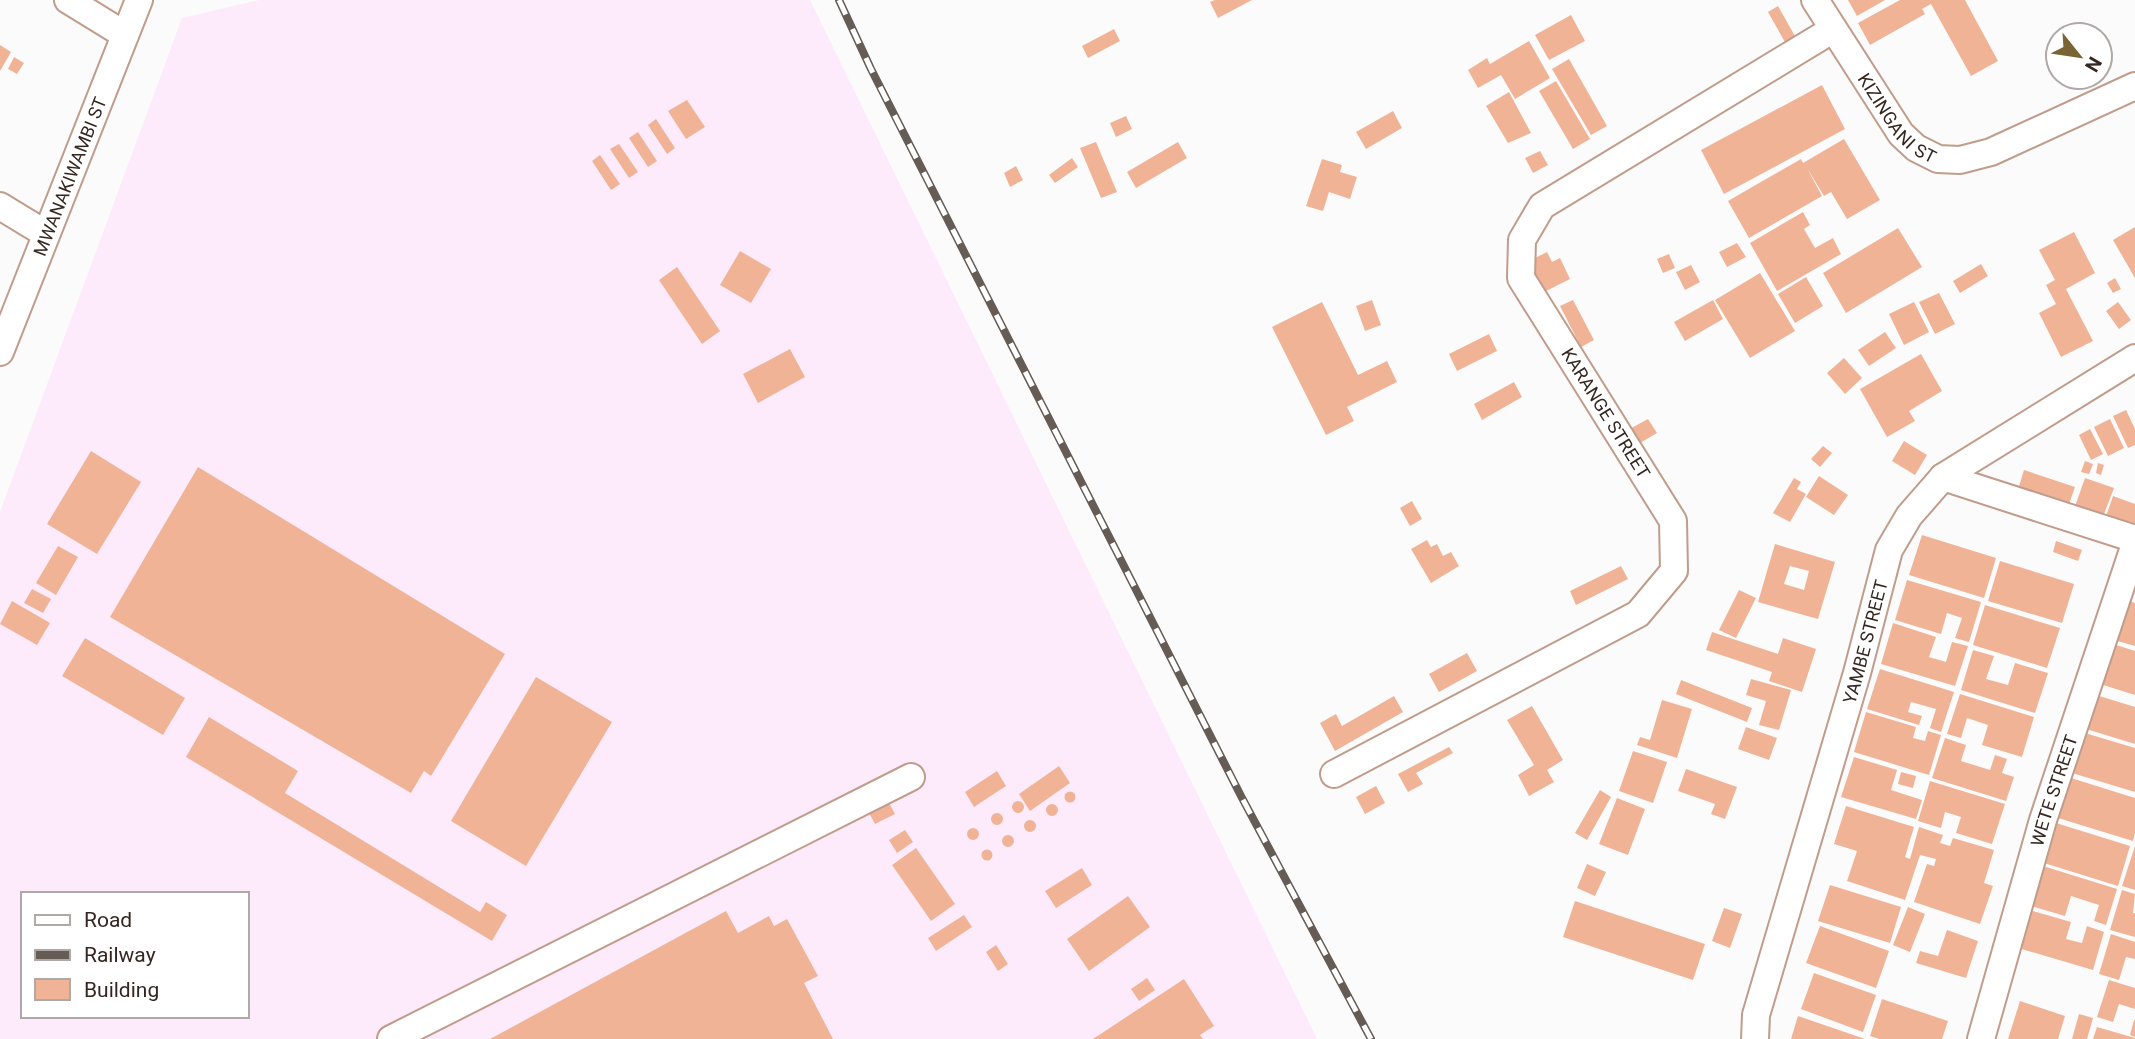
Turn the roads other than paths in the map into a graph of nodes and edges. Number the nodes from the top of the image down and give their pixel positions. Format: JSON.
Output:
{"nodes":[{"id":1,"x":68,"y":0,"type":"edge"},
{"id":2,"x":139,"y":0,"type":"edge"},
{"id":3,"x":1815,"y":0,"type":"edge"},
{"id":4,"x":1832,"y":30,"type":"junction"},
{"id":5,"x":125,"y":36,"type":"junction"},
{"id":6,"x":2135,"y":86,"type":"edge"},
{"id":7,"x":0,"y":206,"type":"edge"},
{"id":8,"x":46,"y":234,"type":"junction"},
{"id":9,"x":0,"y":352,"type":"edge"},
{"id":10,"x":2135,"y":358,"type":"edge"},
{"id":11,"x":1943,"y":477,"type":"junction"},
{"id":12,"x":2135,"y":539,"type":"edge"},
{"id":13,"x":2135,"y":544,"type":"edge"},
{"id":14,"x":1334,"y":774,"type":"dead end"},
{"id":15,"x":911,"y":777,"type":"dead end"},
{"id":16,"x":391,"y":1039,"type":"edge"},
{"id":17,"x":1755,"y":1039,"type":"edge"},
{"id":18,"x":1982,"y":1039,"type":"edge"}],
"edges":[{"from":1,"to":5,"type":"street"},
{"from":2,"to":5,"type":"street","name":"MWANAKIWAMBI ST"},
{"from":3,"to":4,"type":"street","name":"KIZINGANI ST"},
{"from":4,"to":6,"type":"street","name":"KIZINGANI ST"},
{"from":4,"to":14,"type":"street","name":"KARANGE STREET"},
{"from":5,"to":8,"type":"street","name":"MWANAKIWAMBI ST"},
{"from":7,"to":8,"type":"street"},
{"from":8,"to":9,"type":"street","name":"MWANAKIWAMBI ST"},
{"from":10,"to":11,"type":"street","name":"YAMBE STREET"},
{"from":11,"to":12,"type":"street"},
{"from":11,"to":17,"type":"street","name":"YAMBE STREET"},
{"from":13,"to":18,"type":"street","name":"WETE STREET"},
{"from":15,"to":16,"type":"street"}]}
